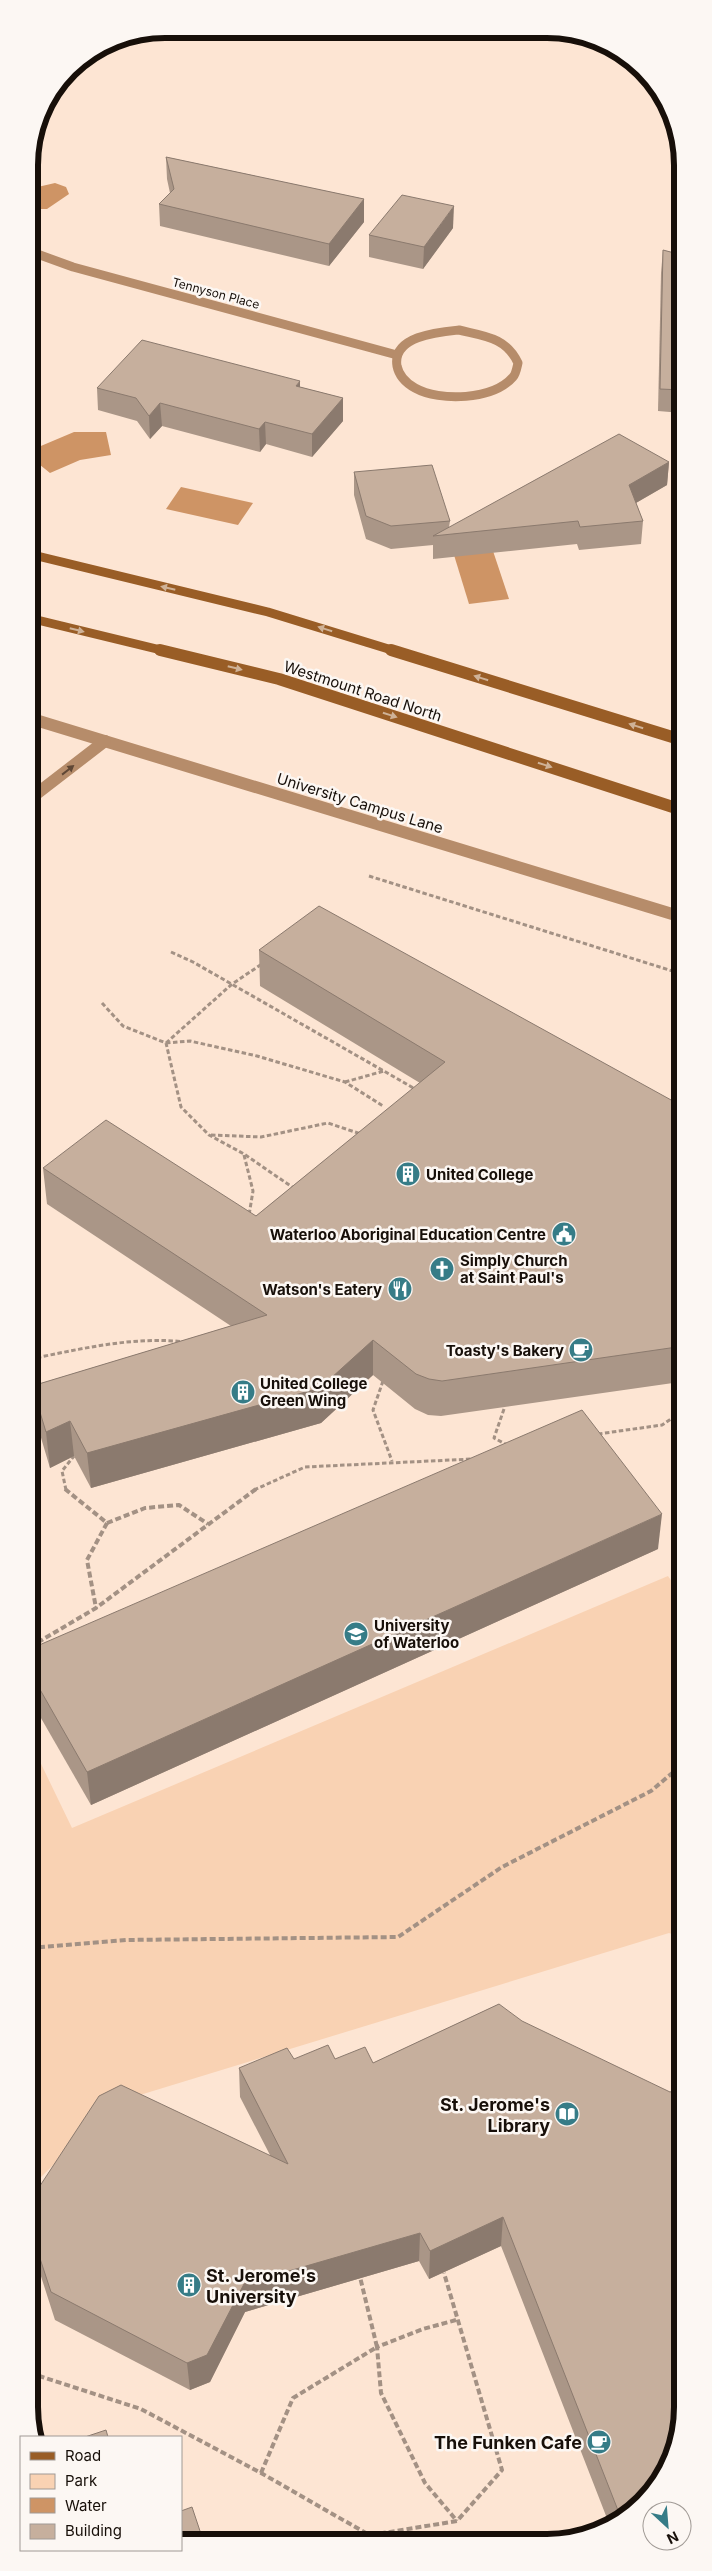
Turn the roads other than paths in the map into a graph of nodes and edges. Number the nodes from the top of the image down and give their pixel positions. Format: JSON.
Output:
{"nodes":[{"id":1,"x":38,"y":254,"type":"edge"},
{"id":2,"x":397,"y":355,"type":"junction"},
{"id":3,"x":38,"y":556,"type":"edge"},
{"id":4,"x":38,"y":620,"type":"edge"},
{"id":5,"x":38,"y":721,"type":"edge"},
{"id":6,"x":674,"y":738,"type":"edge"},
{"id":7,"x":105,"y":741,"type":"junction"},
{"id":8,"x":38,"y":792,"type":"edge"},
{"id":9,"x":674,"y":807,"type":"edge"},
{"id":10,"x":674,"y":915,"type":"edge"}],
"edges":[{"from":1,"to":2,"type":"street","name":"Tennyson Place"},
{"from":2,"to":2,"type":"street"},
{"from":6,"to":3,"type":"main road","one_way":true},
{"from":4,"to":9,"type":"main road","name":"Westmount Road North","one_way":true},
{"from":5,"to":7,"type":"street","name":"University Campus Lane"},
{"from":8,"to":7,"type":"street","one_way":true},
{"from":7,"to":10,"type":"street","name":"University Campus Lane"}]}
